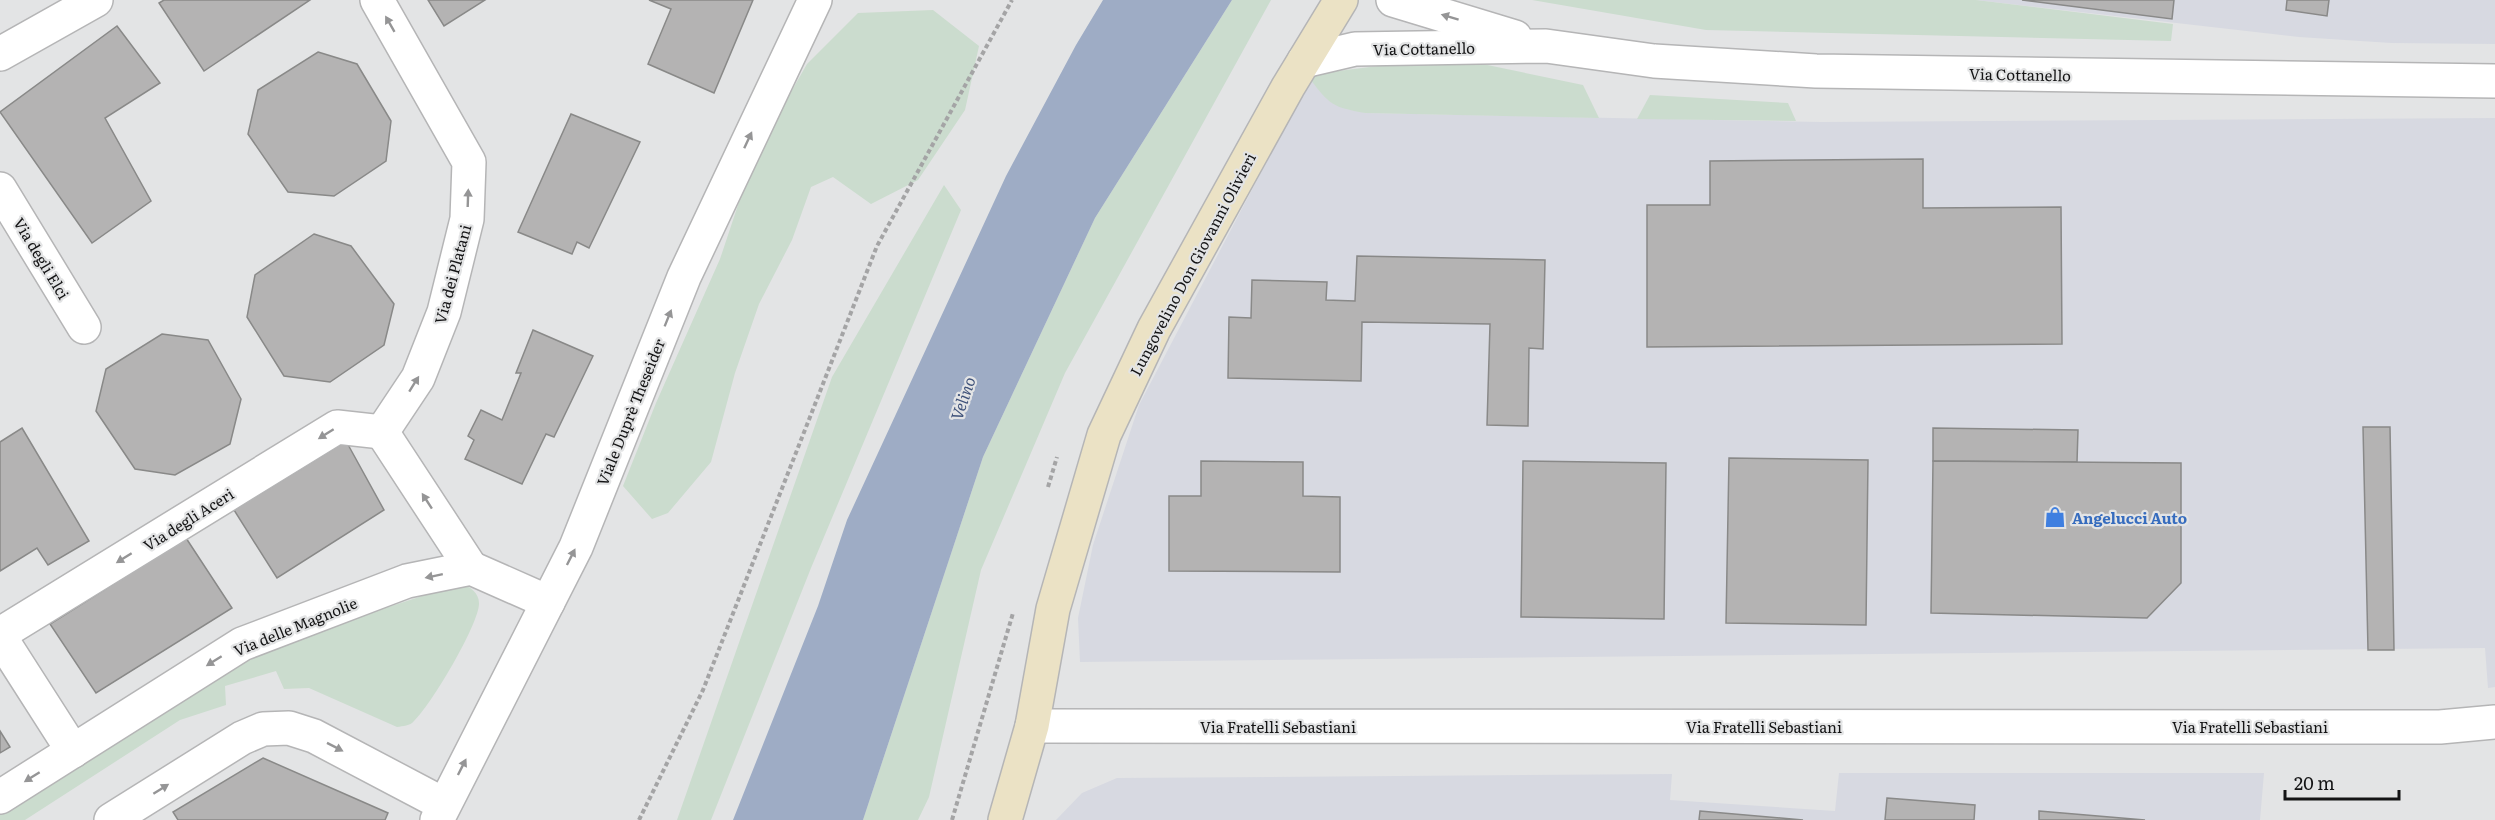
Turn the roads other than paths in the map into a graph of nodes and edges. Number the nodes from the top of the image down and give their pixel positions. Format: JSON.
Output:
{"nodes":[{"id":1,"x":96,"y":0,"type":"edge"},
{"id":2,"x":377,"y":0,"type":"edge"},
{"id":3,"x":815,"y":0,"type":"edge"},
{"id":4,"x":1341,"y":0,"type":"edge"},
{"id":5,"x":1393,"y":0,"type":"edge"},
{"id":6,"x":1546,"y":46,"type":"junction"},
{"id":7,"x":0,"y":54,"type":"edge"},
{"id":8,"x":1304,"y":61,"type":"junction"},
{"id":9,"x":2495,"y":81,"type":"edge"},
{"id":10,"x":0,"y":189,"type":"edge"},
{"id":11,"x":84,"y":327,"type":"dead end"},
{"id":12,"x":382,"y":432,"type":"junction"},
{"id":13,"x":471,"y":568,"type":"junction"},
{"id":14,"x":548,"y":602,"type":"junction"},
{"id":15,"x":0,"y":636,"type":"edge"},
{"id":16,"x":2495,"y":722,"type":"edge"},
{"id":17,"x":1032,"y":726,"type":"junction"},
{"id":18,"x":73,"y":751,"type":"junction"},
{"id":19,"x":0,"y":797,"type":"edge"},
{"id":20,"x":440,"y":812,"type":"edge"},
{"id":21,"x":111,"y":820,"type":"edge"},
{"id":22,"x":1005,"y":820,"type":"edge"}],
"edges":[{"from":1,"to":7,"type":"street"},
{"from":12,"to":2,"type":"street","name":"Via dei Platani","one_way":true},
{"from":14,"to":3,"type":"street","name":"Viale Duprè Theseider","one_way":true},
{"from":4,"to":8,"type":"street","name":"Lungovelino Don Giovanni Olivieri"},
{"from":6,"to":5,"type":"street","name":"Via Cottanello","one_way":true},
{"from":6,"to":8,"type":"street","name":"Via Cottanello"},
{"from":6,"to":9,"type":"street","name":"Via Cottanello"},
{"from":8,"to":17,"type":"street","name":"Lungovelino Don Giovanni Olivieri"},
{"from":10,"to":11,"type":"street","name":"Via degli Elci"},
{"from":13,"to":12,"type":"street","one_way":true},
{"from":12,"to":15,"type":"street","name":"Via degli Aceri","one_way":true},
{"from":13,"to":14,"type":"street"},
{"from":13,"to":18,"type":"street","name":"Via delle Magnolie","one_way":true},
{"from":20,"to":14,"type":"street","name":"Viale Duprè Theseider","one_way":true},
{"from":15,"to":18,"type":"street"},
{"from":16,"to":17,"type":"street","name":"Via Fratelli Sebastiani"},
{"from":17,"to":22,"type":"street","name":"Lungovelino Don Giovanni Olivieri"},
{"from":18,"to":19,"type":"street","name":"Via delle Magnolie","one_way":true},
{"from":21,"to":20,"type":"street","one_way":true}]}
